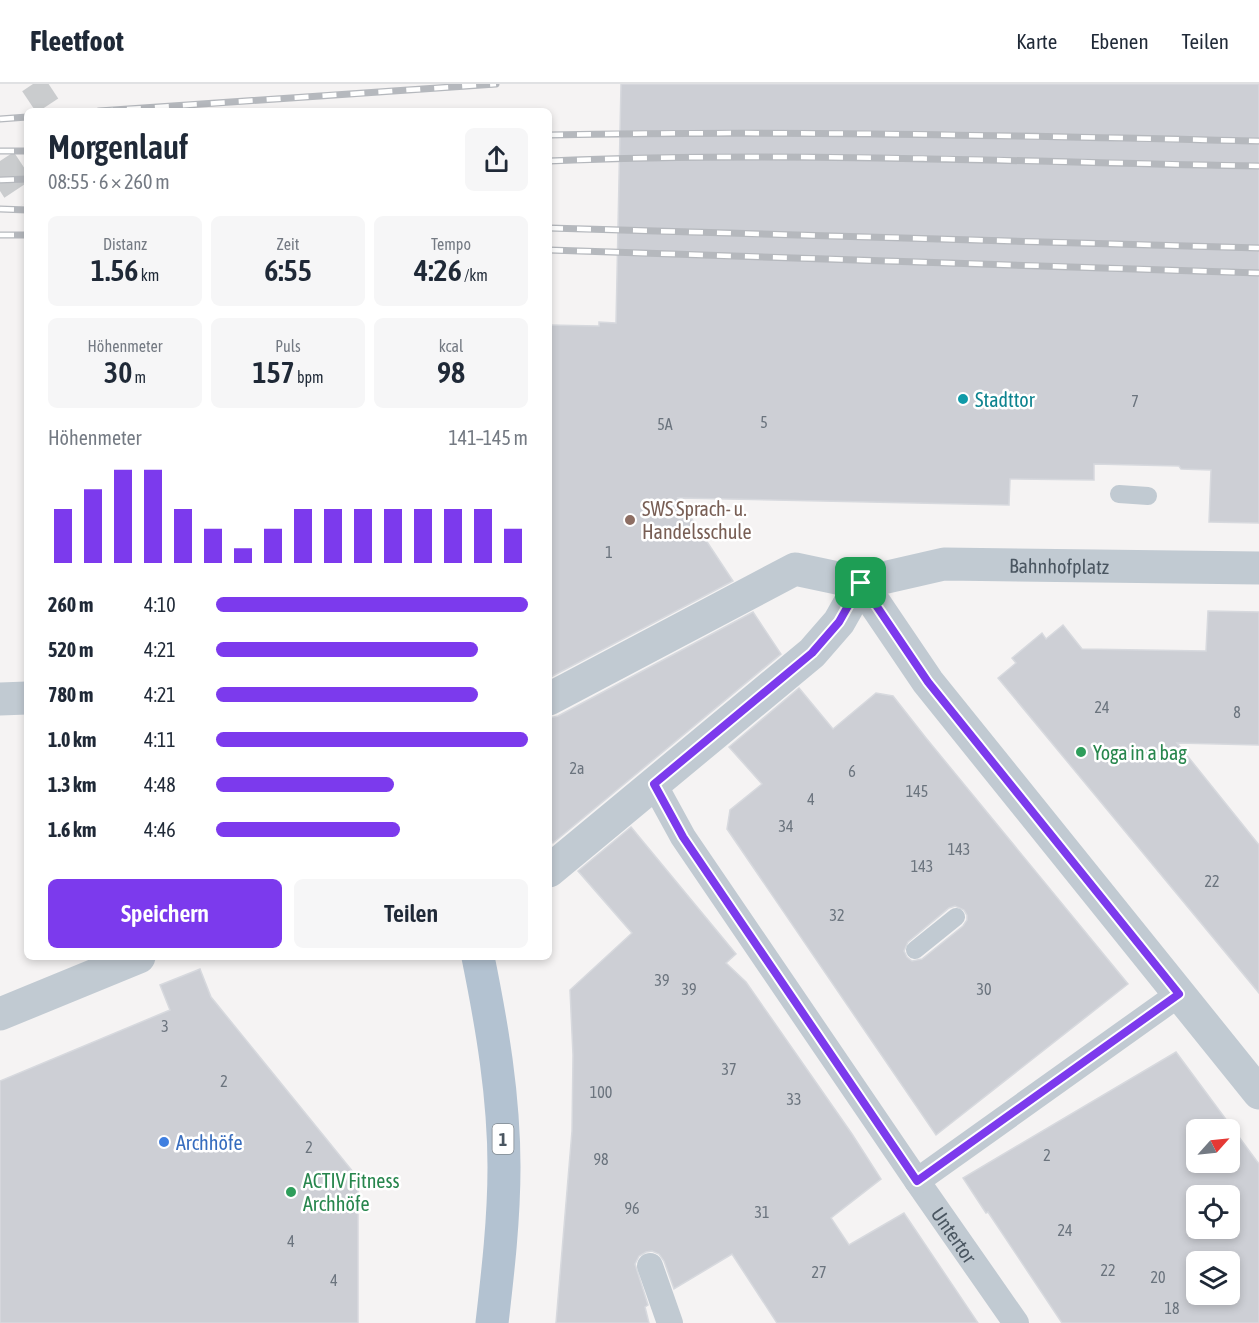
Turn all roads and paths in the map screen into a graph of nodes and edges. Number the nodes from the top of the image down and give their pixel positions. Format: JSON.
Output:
{"nodes":[{"id":1,"x":1119,"y":494,"type":"dead end"},
{"id":2,"x":1148,"y":496,"type":"dead end"},
{"id":3,"x":1259,"y":568,"type":"edge"},
{"id":4,"x":861,"y":583,"type":"junction"},
{"id":5,"x":552,"y":697,"type":"edge"},
{"id":6,"x":24,"y":698,"type":"edge"},
{"id":7,"x":0,"y":699,"type":"edge"},
{"id":8,"x":654,"y":784,"type":"junction"},
{"id":9,"x":552,"y":869,"type":"edge"},
{"id":10,"x":956,"y":917,"type":"dead end"},
{"id":11,"x":915,"y":950,"type":"dead end"},
{"id":12,"x":133,"y":960,"type":"edge"},
{"id":13,"x":479,"y":960,"type":"edge"},
{"id":14,"x":1179,"y":994,"type":"junction"},
{"id":15,"x":0,"y":1014,"type":"edge"},
{"id":16,"x":1259,"y":1093,"type":"edge"},
{"id":17,"x":917,"y":1181,"type":"junction"},
{"id":18,"x":650,"y":1266,"type":"dead end"},
{"id":19,"x":492,"y":1323,"type":"edge"},
{"id":20,"x":670,"y":1323,"type":"edge"},
{"id":21,"x":1016,"y":1323,"type":"edge"}],
"edges":[{"from":1,"to":2,"type":"lane"},
{"from":3,"to":4,"type":"street","name":"Bahnhofplatz"},
{"from":4,"to":5,"type":"street","name":"Bahnhofplatz"},
{"from":4,"to":8,"type":"street"},
{"from":4,"to":14,"type":"street"},
{"from":6,"to":7,"type":"street"},
{"from":8,"to":9,"type":"street"},
{"from":8,"to":17,"type":"street","name":"Untertor"},
{"from":10,"to":11,"type":"lane"},
{"from":12,"to":15,"type":"street"},
{"from":13,"to":19,"type":"main road","number":"1"},
{"from":14,"to":16,"type":"street"},
{"from":14,"to":17,"type":"street"},
{"from":17,"to":21,"type":"street","name":"Untertor"},
{"from":18,"to":20,"type":"street"}]}
